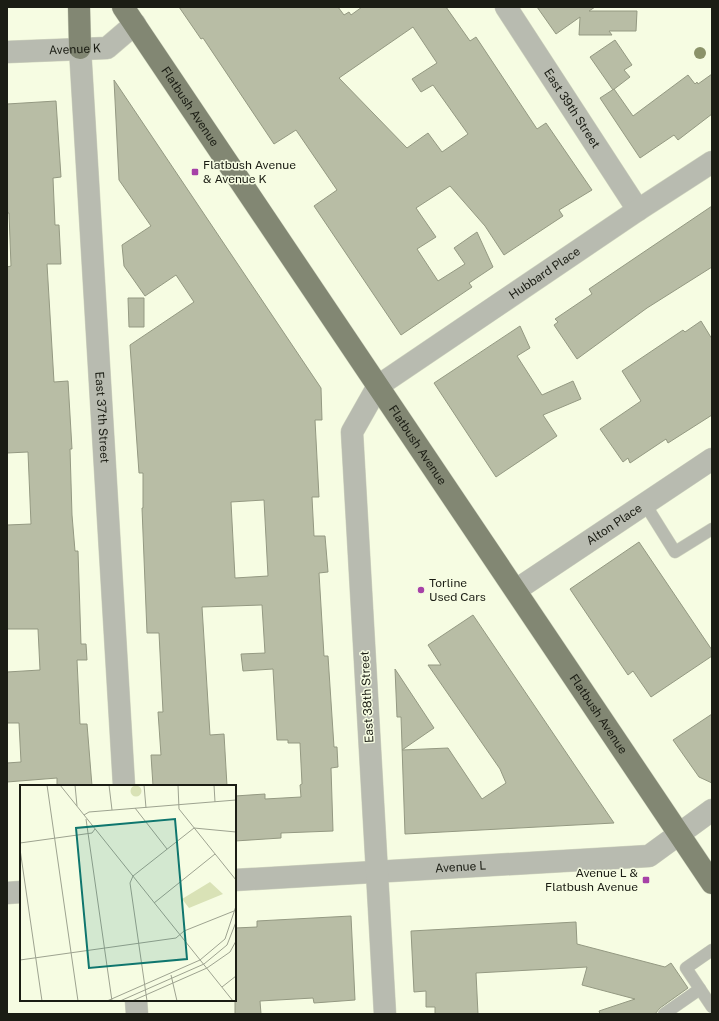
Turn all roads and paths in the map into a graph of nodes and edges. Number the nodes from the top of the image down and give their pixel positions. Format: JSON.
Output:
{"nodes":[{"id":1,"x":78,"y":7,"type":"edge"},
{"id":2,"x":506,"y":7,"type":"edge"},
{"id":3,"x":129,"y":15,"type":"edge"},
{"id":4,"x":80,"y":48,"type":"junction"},
{"id":5,"x":7,"y":52,"type":"edge"},
{"id":6,"x":712,"y":162,"type":"edge"},
{"id":7,"x":638,"y":210,"type":"junction"},
{"id":8,"x":378,"y":386,"type":"junction"},
{"id":9,"x":712,"y":459,"type":"edge"},
{"id":10,"x":645,"y":504,"type":"junction"},
{"id":11,"x":712,"y":529,"type":"edge"},
{"id":12,"x":516,"y":590,"type":"junction"},
{"id":13,"x":124,"y":785,"type":"edge"},
{"id":14,"x":712,"y":810,"type":"edge"},
{"id":15,"x":679,"y":835,"type":"junction"},
{"id":16,"x":376,"y":872,"type":"junction"},
{"id":17,"x":236,"y":880,"type":"edge"},
{"id":18,"x":712,"y":883,"type":"edge"},
{"id":19,"x":20,"y":892,"type":"edge"},
{"id":20,"x":7,"y":893,"type":"edge"},
{"id":21,"x":712,"y":950,"type":"edge"},
{"id":22,"x":700,"y":990,"type":"junction"},
{"id":23,"x":136,"y":1001,"type":"edge"},
{"id":24,"x":712,"y":1007,"type":"edge"},
{"id":25,"x":137,"y":1014,"type":"edge"},
{"id":26,"x":385,"y":1014,"type":"edge"},
{"id":27,"x":664,"y":1014,"type":"edge"}],
"edges":[{"from":1,"to":4,"type":"main road"},
{"from":2,"to":7,"type":"street","name":"East 39th Street"},
{"from":3,"to":4,"type":"street","name":"Avenue K"},
{"from":3,"to":8,"type":"main road","name":"Flatbush Avenue"},
{"from":4,"to":5,"type":"street","name":"Avenue K"},
{"from":4,"to":13,"type":"street","name":"East 37th Street"},
{"from":6,"to":7,"type":"street","name":"Hubbard Place"},
{"from":7,"to":8,"type":"street","name":"Hubbard Place"},
{"from":8,"to":12,"type":"main road","name":"Flatbush Avenue"},
{"from":8,"to":16,"type":"street","name":"East 38th Street"},
{"from":9,"to":10,"type":"street","name":"Alton Place"},
{"from":10,"to":11,"type":"lane"},
{"from":10,"to":12,"type":"street","name":"Alton Place"},
{"from":12,"to":15,"type":"main road","name":"Flatbush Avenue"},
{"from":14,"to":15,"type":"street","name":"Avenue L"},
{"from":15,"to":16,"type":"street","name":"Avenue L"},
{"from":15,"to":18,"type":"main road","name":"Flatbush Avenue"},
{"from":16,"to":17,"type":"street","name":"Avenue L"},
{"from":16,"to":26,"type":"street","name":"East 38th Street"},
{"from":19,"to":20,"type":"street"},
{"from":21,"to":22,"type":"lane"},
{"from":22,"to":24,"type":"lane"},
{"from":22,"to":27,"type":"lane"},
{"from":23,"to":25,"type":"street"}]}
